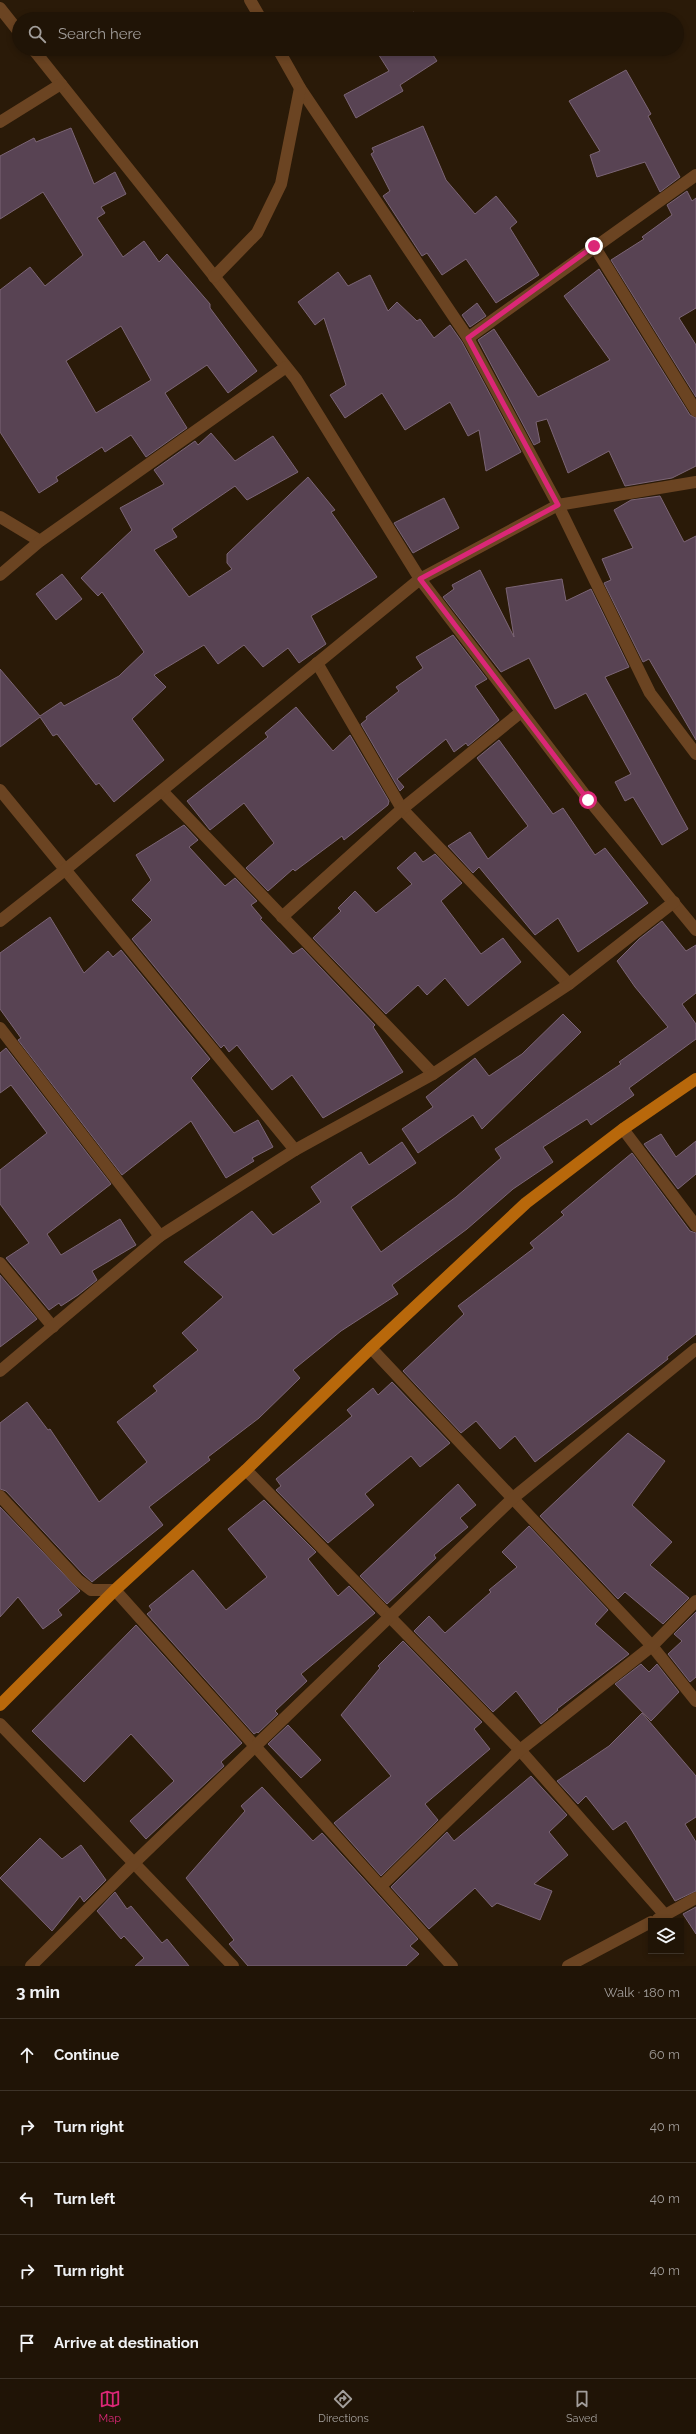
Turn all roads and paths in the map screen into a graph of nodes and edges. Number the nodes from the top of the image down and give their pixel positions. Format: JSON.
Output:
{"nodes":[{"id":1,"x":250,"y":0,"type":"edge"},
{"id":2,"x":0,"y":8,"type":"edge"},
{"id":3,"x":257,"y":12,"type":"edge"},
{"id":4,"x":12,"y":23,"type":"edge"},
{"id":5,"x":39,"y":56,"type":"edge"},
{"id":6,"x":282,"y":56,"type":"edge"},
{"id":7,"x":61,"y":84,"type":"junction"},
{"id":8,"x":300,"y":88,"type":"junction"},
{"id":9,"x":0,"y":122,"type":"edge"},
{"id":10,"x":696,"y":175,"type":"edge"},
{"id":11,"x":594,"y":246,"type":"junction"},
{"id":12,"x":214,"y":276,"type":"junction"},
{"id":13,"x":468,"y":338,"type":"junction"},
{"id":14,"x":286,"y":367,"type":"junction"},
{"id":15,"x":696,"y":411,"type":"edge"},
{"id":16,"x":696,"y":482,"type":"edge"},
{"id":17,"x":558,"y":505,"type":"junction"},
{"id":18,"x":0,"y":517,"type":"edge"},
{"id":19,"x":40,"y":541,"type":"junction"},
{"id":20,"x":0,"y":575,"type":"edge"},
{"id":21,"x":420,"y":579,"type":"junction"},
{"id":22,"x":317,"y":664,"type":"junction"},
{"id":23,"x":521,"y":712,"type":"junction"},
{"id":24,"x":696,"y":754,"type":"edge"},
{"id":25,"x":0,"y":790,"type":"edge"},
{"id":26,"x":162,"y":791,"type":"junction"},
{"id":27,"x":402,"y":809,"type":"junction"},
{"id":28,"x":66,"y":869,"type":"junction"},
{"id":29,"x":674,"y":902,"type":"junction"},
{"id":30,"x":282,"y":917,"type":"junction"},
{"id":31,"x":0,"y":921,"type":"edge"},
{"id":32,"x":696,"y":930,"type":"edge"},
{"id":33,"x":569,"y":984,"type":"junction"},
{"id":34,"x":0,"y":1028,"type":"edge"},
{"id":35,"x":434,"y":1074,"type":"junction"},
{"id":36,"x":696,"y":1079,"type":"edge"},
{"id":37,"x":623,"y":1129,"type":"junction"},
{"id":38,"x":295,"y":1150,"type":"junction"},
{"id":39,"x":696,"y":1226,"type":"edge"},
{"id":40,"x":160,"y":1236,"type":"junction"},
{"id":41,"x":0,"y":1263,"type":"edge"},
{"id":42,"x":53,"y":1327,"type":"junction"},
{"id":43,"x":371,"y":1348,"type":"junction"},
{"id":44,"x":696,"y":1349,"type":"edge"},
{"id":45,"x":0,"y":1371,"type":"edge"},
{"id":46,"x":246,"y":1470,"type":"junction"},
{"id":47,"x":0,"y":1496,"type":"edge"},
{"id":48,"x":514,"y":1498,"type":"junction"},
{"id":49,"x":115,"y":1590,"type":"junction"},
{"id":50,"x":696,"y":1601,"type":"edge"},
{"id":51,"x":390,"y":1617,"type":"junction"},
{"id":52,"x":652,"y":1646,"type":"junction"},
{"id":53,"x":696,"y":1701,"type":"edge"},
{"id":54,"x":0,"y":1705,"type":"edge"},
{"id":55,"x":0,"y":1724,"type":"edge"},
{"id":56,"x":256,"y":1747,"type":"junction"},
{"id":57,"x":520,"y":1750,"type":"junction"},
{"id":58,"x":134,"y":1863,"type":"junction"},
{"id":59,"x":381,"y":1886,"type":"junction"},
{"id":60,"x":696,"y":1898,"type":"edge"},
{"id":61,"x":665,"y":1915,"type":"junction"},
{"id":62,"x":659,"y":1918,"type":"edge"},
{"id":63,"x":648,"y":1924,"type":"edge"},
{"id":64,"x":31,"y":1966,"type":"edge"},
{"id":65,"x":233,"y":1966,"type":"edge"},
{"id":66,"x":452,"y":1966,"type":"edge"},
{"id":67,"x":568,"y":1966,"type":"edge"}],
"edges":[{"from":1,"to":3,"type":"street"},
{"from":2,"to":4,"type":"street"},
{"from":5,"to":7,"type":"street"},
{"from":6,"to":8,"type":"street"},
{"from":7,"to":9,"type":"street"},
{"from":7,"to":12,"type":"street"},
{"from":8,"to":12,"type":"street"},
{"from":8,"to":13,"type":"street"},
{"from":10,"to":11,"type":"street"},
{"from":11,"to":13,"type":"street"},
{"from":11,"to":15,"type":"street"},
{"from":12,"to":14,"type":"street"},
{"from":13,"to":17,"type":"street"},
{"from":14,"to":19,"type":"street"},
{"from":14,"to":21,"type":"street"},
{"from":16,"to":17,"type":"street"},
{"from":17,"to":21,"type":"street"},
{"from":17,"to":24,"type":"street"},
{"from":18,"to":19,"type":"street"},
{"from":19,"to":20,"type":"street"},
{"from":21,"to":22,"type":"street"},
{"from":21,"to":23,"type":"street"},
{"from":22,"to":26,"type":"street"},
{"from":22,"to":27,"type":"street"},
{"from":23,"to":27,"type":"street"},
{"from":23,"to":29,"type":"street"},
{"from":25,"to":28,"type":"street"},
{"from":26,"to":28,"type":"street"},
{"from":26,"to":30,"type":"street"},
{"from":27,"to":30,"type":"street"},
{"from":27,"to":33,"type":"street"},
{"from":28,"to":31,"type":"street"},
{"from":28,"to":38,"type":"street"},
{"from":29,"to":32,"type":"street"},
{"from":29,"to":33,"type":"street"},
{"from":30,"to":35,"type":"street"},
{"from":33,"to":35,"type":"street"},
{"from":34,"to":40,"type":"street"},
{"from":35,"to":38,"type":"street"},
{"from":36,"to":37,"type":"main road"},
{"from":37,"to":39,"type":"street"},
{"from":37,"to":43,"type":"main road"},
{"from":38,"to":40,"type":"street"},
{"from":40,"to":42,"type":"street"},
{"from":41,"to":42,"type":"street"},
{"from":42,"to":45,"type":"street"},
{"from":43,"to":46,"type":"main road"},
{"from":43,"to":48,"type":"street"},
{"from":44,"to":48,"type":"street"},
{"from":46,"to":49,"type":"main road"},
{"from":46,"to":51,"type":"street"},
{"from":47,"to":49,"type":"street"},
{"from":48,"to":51,"type":"street"},
{"from":48,"to":52,"type":"street"},
{"from":49,"to":54,"type":"main road"},
{"from":49,"to":56,"type":"street"},
{"from":50,"to":52,"type":"street"},
{"from":51,"to":56,"type":"street"},
{"from":51,"to":57,"type":"street"},
{"from":52,"to":53,"type":"street"},
{"from":52,"to":57,"type":"street"},
{"from":55,"to":58,"type":"street"},
{"from":56,"to":58,"type":"street"},
{"from":56,"to":59,"type":"street"},
{"from":57,"to":59,"type":"street"},
{"from":57,"to":61,"type":"street"},
{"from":58,"to":64,"type":"street"},
{"from":58,"to":65,"type":"street"},
{"from":59,"to":66,"type":"street"},
{"from":60,"to":61,"type":"street"},
{"from":61,"to":62,"type":"street"},
{"from":63,"to":67,"type":"street"}]}
